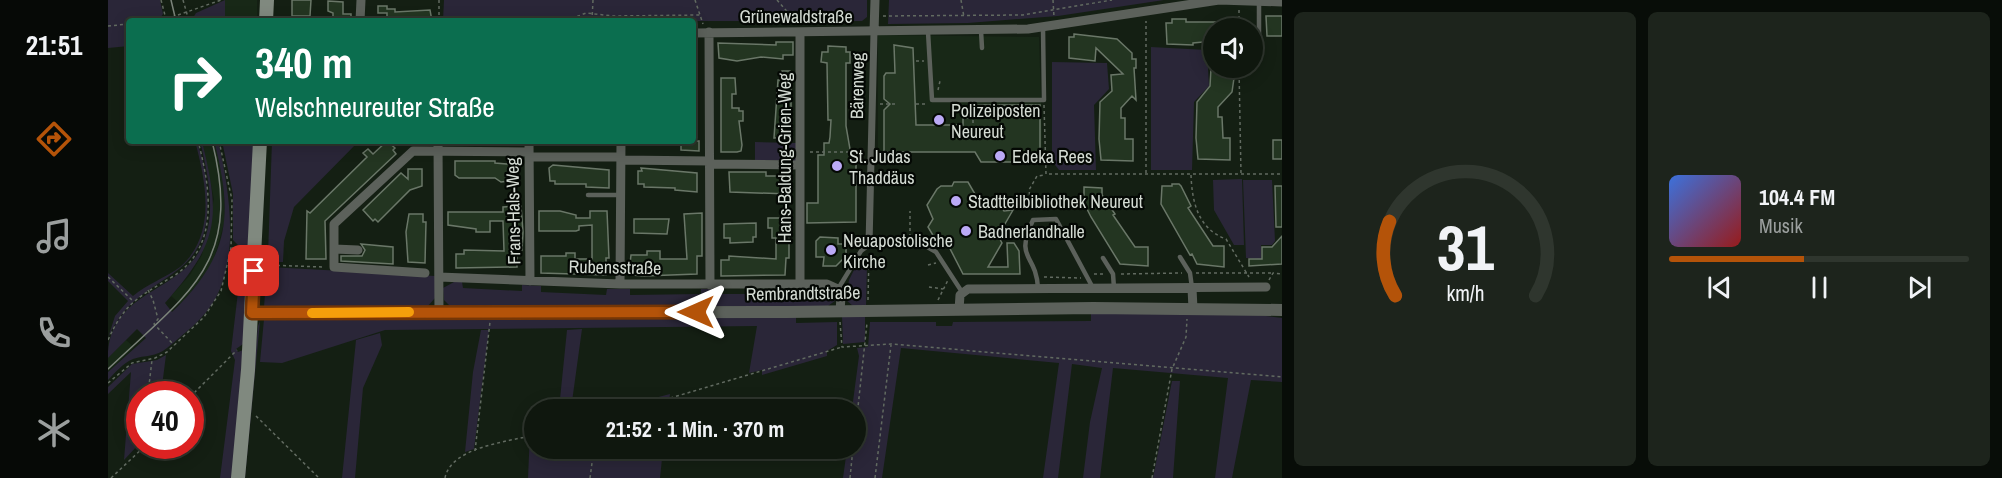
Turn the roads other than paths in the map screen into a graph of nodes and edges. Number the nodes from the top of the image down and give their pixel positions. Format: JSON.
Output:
{"nodes":[{"id":1,"x":267,"y":0,"type":"edge"},
{"id":2,"x":361,"y":0,"type":"edge"},
{"id":3,"x":875,"y":0,"type":"edge"},
{"id":4,"x":1146,"y":0,"type":"edge"},
{"id":5,"x":1239,"y":0,"type":"edge"},
{"id":6,"x":1259,"y":1,"type":"edge"},
{"id":7,"x":1282,"y":2,"type":"edge"},
{"id":8,"x":1146,"y":11,"type":"junction"},
{"id":9,"x":266,"y":18,"type":"edge"},
{"id":10,"x":360,"y":18,"type":"edge"},
{"id":11,"x":1259,"y":18,"type":"edge"},
{"id":12,"x":1043,"y":28,"type":"junction"},
{"id":13,"x":981,"y":31,"type":"junction"},
{"id":14,"x":702,"y":32,"type":"edge"},
{"id":15,"x":799,"y":32,"type":"junction"},
{"id":16,"x":874,"y":32,"type":"junction"},
{"id":17,"x":928,"y":32,"type":"junction"},
{"id":18,"x":982,"y":48,"type":"dead end"},
{"id":19,"x":260,"y":144,"type":"edge"},
{"id":20,"x":529,"y":144,"type":"edge"},
{"id":21,"x":621,"y":144,"type":"edge"},
{"id":22,"x":438,"y":146,"type":"edge"},
{"id":23,"x":529,"y":154,"type":"junction"},
{"id":24,"x":621,"y":159,"type":"junction"},
{"id":25,"x":710,"y":163,"type":"junction"},
{"id":26,"x":800,"y":165,"type":"junction"},
{"id":27,"x":588,"y":195,"type":"dead end"},
{"id":28,"x":621,"y":195,"type":"junction"},
{"id":29,"x":869,"y":248,"type":"junction"},
{"id":30,"x":334,"y":249,"type":"junction"},
{"id":31,"x":358,"y":250,"type":"dead end"},
{"id":32,"x":1180,"y":257,"type":"dead end"},
{"id":33,"x":1103,"y":258,"type":"dead end"},
{"id":34,"x":425,"y":273,"type":"dead end"},
{"id":35,"x":439,"y":277,"type":"junction"},
{"id":36,"x":530,"y":281,"type":"junction"},
{"id":37,"x":620,"y":284,"type":"junction"},
{"id":38,"x":800,"y":284,"type":"junction"},
{"id":39,"x":710,"y":285,"type":"junction"},
{"id":40,"x":1266,"y":287,"type":"road end"},
{"id":41,"x":1038,"y":288,"type":"junction"},
{"id":42,"x":1093,"y":288,"type":"junction"},
{"id":43,"x":1114,"y":288,"type":"junction"},
{"id":44,"x":1192,"y":288,"type":"junction"},
{"id":45,"x":838,"y":289,"type":"junction"},
{"id":46,"x":962,"y":292,"type":"junction"},
{"id":47,"x":1093,"y":308,"type":"junction"},
{"id":48,"x":1190,"y":309,"type":"junction"},
{"id":49,"x":959,"y":310,"type":"junction"},
{"id":50,"x":1282,"y":310,"type":"edge"},
{"id":51,"x":439,"y":312,"type":"junction"},
{"id":52,"x":252,"y":313,"type":"junction"},
{"id":53,"x":840,"y":315,"type":"junction"},
{"id":54,"x":238,"y":478,"type":"edge"}],
"edges":[{"from":1,"to":9,"type":"main road"},
{"from":2,"to":10,"type":"street"},
{"from":3,"to":16,"type":"street","name":"Bärenweg"},
{"from":4,"to":8,"type":"street"},
{"from":5,"to":6,"type":"street","name":"Grünewaldstraße"},
{"from":5,"to":8,"type":"street","name":"Grünewaldstraße"},
{"from":6,"to":7,"type":"street","name":"Grünewaldstraße"},
{"from":6,"to":11,"type":"lane"},
{"from":8,"to":12,"type":"street","name":"Grünewaldstraße"},
{"from":12,"to":13,"type":"street","name":"Grünewaldstraße"},
{"from":12,"to":17,"type":"lane"},
{"from":13,"to":17,"type":"street","name":"Grünewaldstraße"},
{"from":13,"to":18,"type":"lane"},
{"from":14,"to":15,"type":"street","name":"Grünewaldstraße"},
{"from":14,"to":25,"type":"street"},
{"from":15,"to":16,"type":"street","name":"Grünewaldstraße"},
{"from":15,"to":26,"type":"street","name":"Hans-Baldung-Grien-Weg"},
{"from":16,"to":17,"type":"street","name":"Grünewaldstraße"},
{"from":16,"to":29,"type":"street","name":"Bärenweg"},
{"from":19,"to":52,"type":"main road"},
{"from":20,"to":23,"type":"street","name":"Frans-Hals-Weg"},
{"from":21,"to":24,"type":"street"},
{"from":22,"to":23,"type":"street"},
{"from":22,"to":30,"type":"street"},
{"from":22,"to":35,"type":"street"},
{"from":23,"to":24,"type":"street"},
{"from":23,"to":36,"type":"street","name":"Frans-Hals-Weg"},
{"from":24,"to":25,"type":"street"},
{"from":24,"to":28,"type":"street"},
{"from":25,"to":26,"type":"street"},
{"from":25,"to":39,"type":"street"},
{"from":26,"to":38,"type":"street","name":"Hans-Baldung-Grien-Weg"},
{"from":27,"to":28,"type":"lane"},
{"from":28,"to":37,"type":"street"},
{"from":29,"to":45,"type":"lane"},
{"from":29,"to":46,"type":"lane"},
{"from":30,"to":31,"type":"street"},
{"from":30,"to":34,"type":"street"},
{"from":32,"to":44,"type":"lane"},
{"from":33,"to":43,"type":"lane"},
{"from":35,"to":36,"type":"street","name":"Rubensstraße"},
{"from":35,"to":51,"type":"street"},
{"from":36,"to":37,"type":"street","name":"Rubensstraße"},
{"from":37,"to":39,"type":"street","name":"Rubensstraße"},
{"from":38,"to":39,"type":"street","name":"Rubensstraße"},
{"from":38,"to":45,"type":"street","name":"Rubensstraße"},
{"from":40,"to":44,"type":"street"},
{"from":41,"to":42,"type":"street"},
{"from":41,"to":42,"type":"lane"},
{"from":41,"to":46,"type":"street"},
{"from":42,"to":43,"type":"street"},
{"from":42,"to":47,"type":"street"},
{"from":43,"to":44,"type":"street"},
{"from":44,"to":48,"type":"street"},
{"from":45,"to":53,"type":"street"},
{"from":46,"to":49,"type":"street"},
{"from":47,"to":48,"type":"street","name":"Rembrandtstraße"},
{"from":47,"to":49,"type":"street","name":"Rembrandtstraße"},
{"from":48,"to":50,"type":"street","name":"Rembrandtstraße"},
{"from":49,"to":53,"type":"street","name":"Rembrandtstraße"},
{"from":51,"to":52,"type":"street","name":"Rembrandtstraße"},
{"from":51,"to":53,"type":"street","name":"Rembrandtstraße"},
{"from":52,"to":54,"type":"main road"}]}
